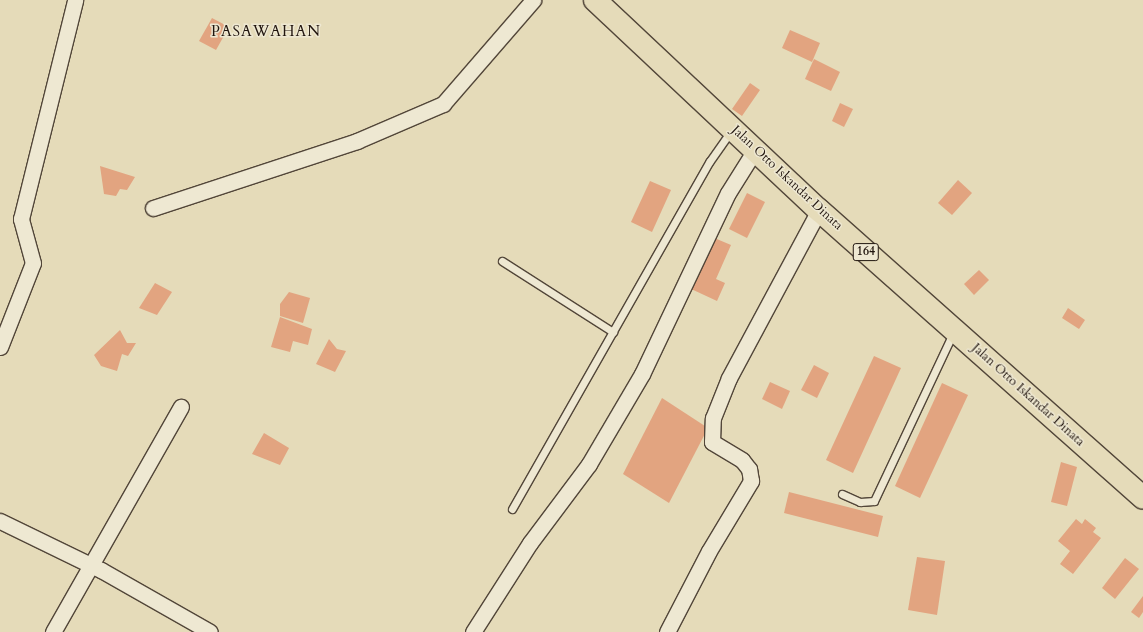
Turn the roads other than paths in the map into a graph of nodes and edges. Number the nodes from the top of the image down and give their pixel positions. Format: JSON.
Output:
{"nodes":[{"id":1,"x":534,"y":0,"type":"edge"},
{"id":2,"x":595,"y":0,"type":"edge"},
{"id":3,"x":71,"y":2,"type":"edge"},
{"id":4,"x":734,"y":128,"type":"junction"},
{"id":5,"x":756,"y":150,"type":"junction"},
{"id":6,"x":152,"y":208,"type":"dead end"},
{"id":7,"x":819,"y":210,"type":"junction"},
{"id":8,"x":502,"y":261,"type":"dead end"},
{"id":9,"x":954,"y":330,"type":"junction"},
{"id":10,"x":613,"y":332,"type":"junction"},
{"id":11,"x":0,"y":347,"type":"edge"},
{"id":12,"x":181,"y":407,"type":"dead end"},
{"id":13,"x":842,"y":494,"type":"dead end"},
{"id":14,"x":1143,"y":498,"type":"edge"},
{"id":15,"x":512,"y":509,"type":"dead end"},
{"id":16,"x":0,"y":521,"type":"edge"},
{"id":17,"x":89,"y":564,"type":"junction"},
{"id":18,"x":53,"y":632,"type":"edge"},
{"id":19,"x":210,"y":632,"type":"edge"},
{"id":20,"x":473,"y":632,"type":"edge"},
{"id":21,"x":667,"y":632,"type":"edge"}],
"edges":[{"from":1,"to":6,"type":"street"},
{"from":2,"to":4,"type":"main road","name":"Jalan Otto Iskandar Dinata","number":"164"},
{"from":3,"to":11,"type":"street"},
{"from":4,"to":5,"type":"main road","name":"Jalan Otto Iskandar Dinata","number":"164"},
{"from":4,"to":10,"type":"lane"},
{"from":5,"to":7,"type":"main road","name":"Jalan Otto Iskandar Dinata","number":"164"},
{"from":5,"to":20,"type":"street"},
{"from":7,"to":9,"type":"main road","name":"Jalan Otto Iskandar Dinata","number":"164"},
{"from":7,"to":21,"type":"street"},
{"from":8,"to":10,"type":"lane"},
{"from":9,"to":13,"type":"lane"},
{"from":9,"to":14,"type":"main road","name":"Jalan Otto Iskandar Dinata","number":"164"},
{"from":10,"to":15,"type":"lane"},
{"from":12,"to":17,"type":"street"},
{"from":16,"to":17,"type":"street"},
{"from":17,"to":18,"type":"street"},
{"from":17,"to":19,"type":"street"}]}
